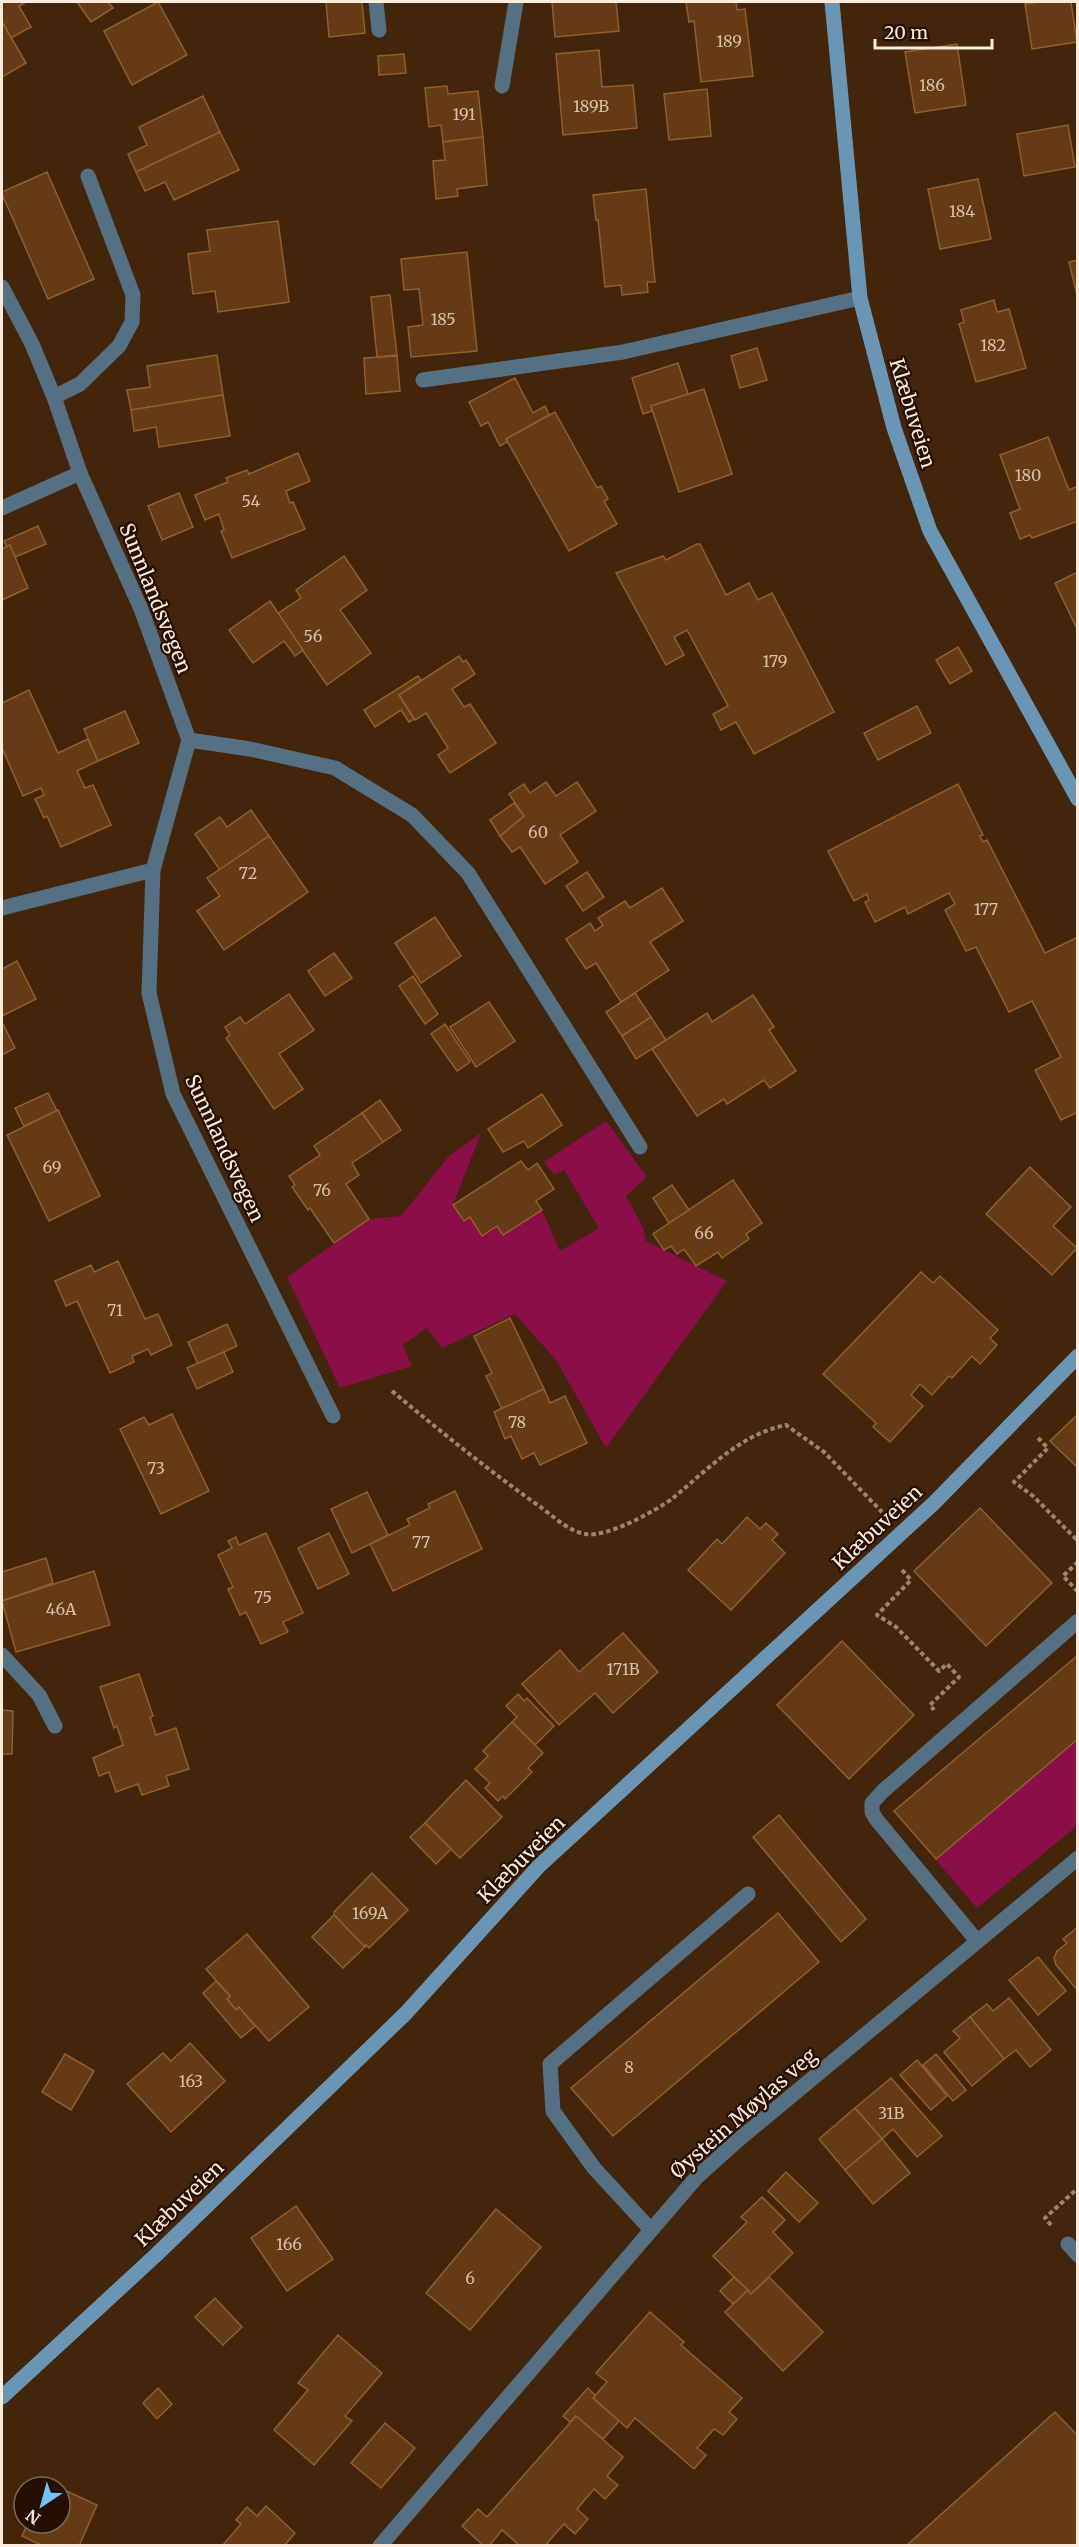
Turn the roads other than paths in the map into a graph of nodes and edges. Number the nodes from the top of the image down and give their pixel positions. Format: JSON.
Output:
{"nodes":[{"id":1,"x":376,"y":2,"type":"edge"},
{"id":2,"x":516,"y":2,"type":"edge"},
{"id":3,"x":832,"y":2,"type":"edge"},
{"id":4,"x":379,"y":30,"type":"dead end"},
{"id":5,"x":502,"y":86,"type":"dead end"},
{"id":6,"x":88,"y":176,"type":"dead end"},
{"id":7,"x":2,"y":287,"type":"edge"},
{"id":8,"x":860,"y":298,"type":"junction"},
{"id":9,"x":423,"y":380,"type":"dead end"},
{"id":10,"x":54,"y":397,"type":"junction"},
{"id":11,"x":80,"y":473,"type":"junction"},
{"id":12,"x":2,"y":508,"type":"edge"},
{"id":13,"x":189,"y":740,"type":"junction"},
{"id":14,"x":1077,"y":799,"type":"edge"},
{"id":15,"x":153,"y":870,"type":"junction"},
{"id":16,"x":2,"y":908,"type":"edge"},
{"id":17,"x":640,"y":1147,"type":"dead end"},
{"id":18,"x":1077,"y":1356,"type":"edge"},
{"id":19,"x":333,"y":1416,"type":"dead end"},
{"id":20,"x":1077,"y":1621,"type":"edge"},
{"id":21,"x":2,"y":1655,"type":"edge"},
{"id":22,"x":55,"y":1726,"type":"dead end"},
{"id":23,"x":1077,"y":1858,"type":"edge"},
{"id":24,"x":748,"y":1894,"type":"dead end"},
{"id":25,"x":977,"y":1941,"type":"junction"},
{"id":26,"x":651,"y":2230,"type":"junction"},
{"id":27,"x":2,"y":2397,"type":"edge"},
{"id":28,"x":381,"y":2546,"type":"edge"}],
"edges":[{"from":1,"to":4,"type":"street"},
{"from":2,"to":5,"type":"street"},
{"from":3,"to":8,"type":"street","name":"Klæbuveien"},
{"from":6,"to":10,"type":"street"},
{"from":7,"to":10,"type":"street","name":"Sunnlandsvegen"},
{"from":8,"to":9,"type":"street"},
{"from":8,"to":14,"type":"street","name":"Klæbuveien"},
{"from":10,"to":11,"type":"street","name":"Sunnlandsvegen"},
{"from":11,"to":12,"type":"street"},
{"from":11,"to":13,"type":"street","name":"Sunnlandsvegen"},
{"from":13,"to":15,"type":"street","name":"Sunnlandsvegen"},
{"from":13,"to":17,"type":"street"},
{"from":15,"to":16,"type":"street"},
{"from":15,"to":19,"type":"street","name":"Sunnlandsvegen"},
{"from":18,"to":27,"type":"street","name":"Klæbuveien"},
{"from":20,"to":25,"type":"street"},
{"from":21,"to":22,"type":"street"},
{"from":23,"to":25,"type":"street","name":"Øystein Møylas veg"},
{"from":24,"to":26,"type":"street"},
{"from":25,"to":26,"type":"street","name":"Øystein Møylas veg"},
{"from":26,"to":28,"type":"street","name":"Øystein Møylas veg"}]}
